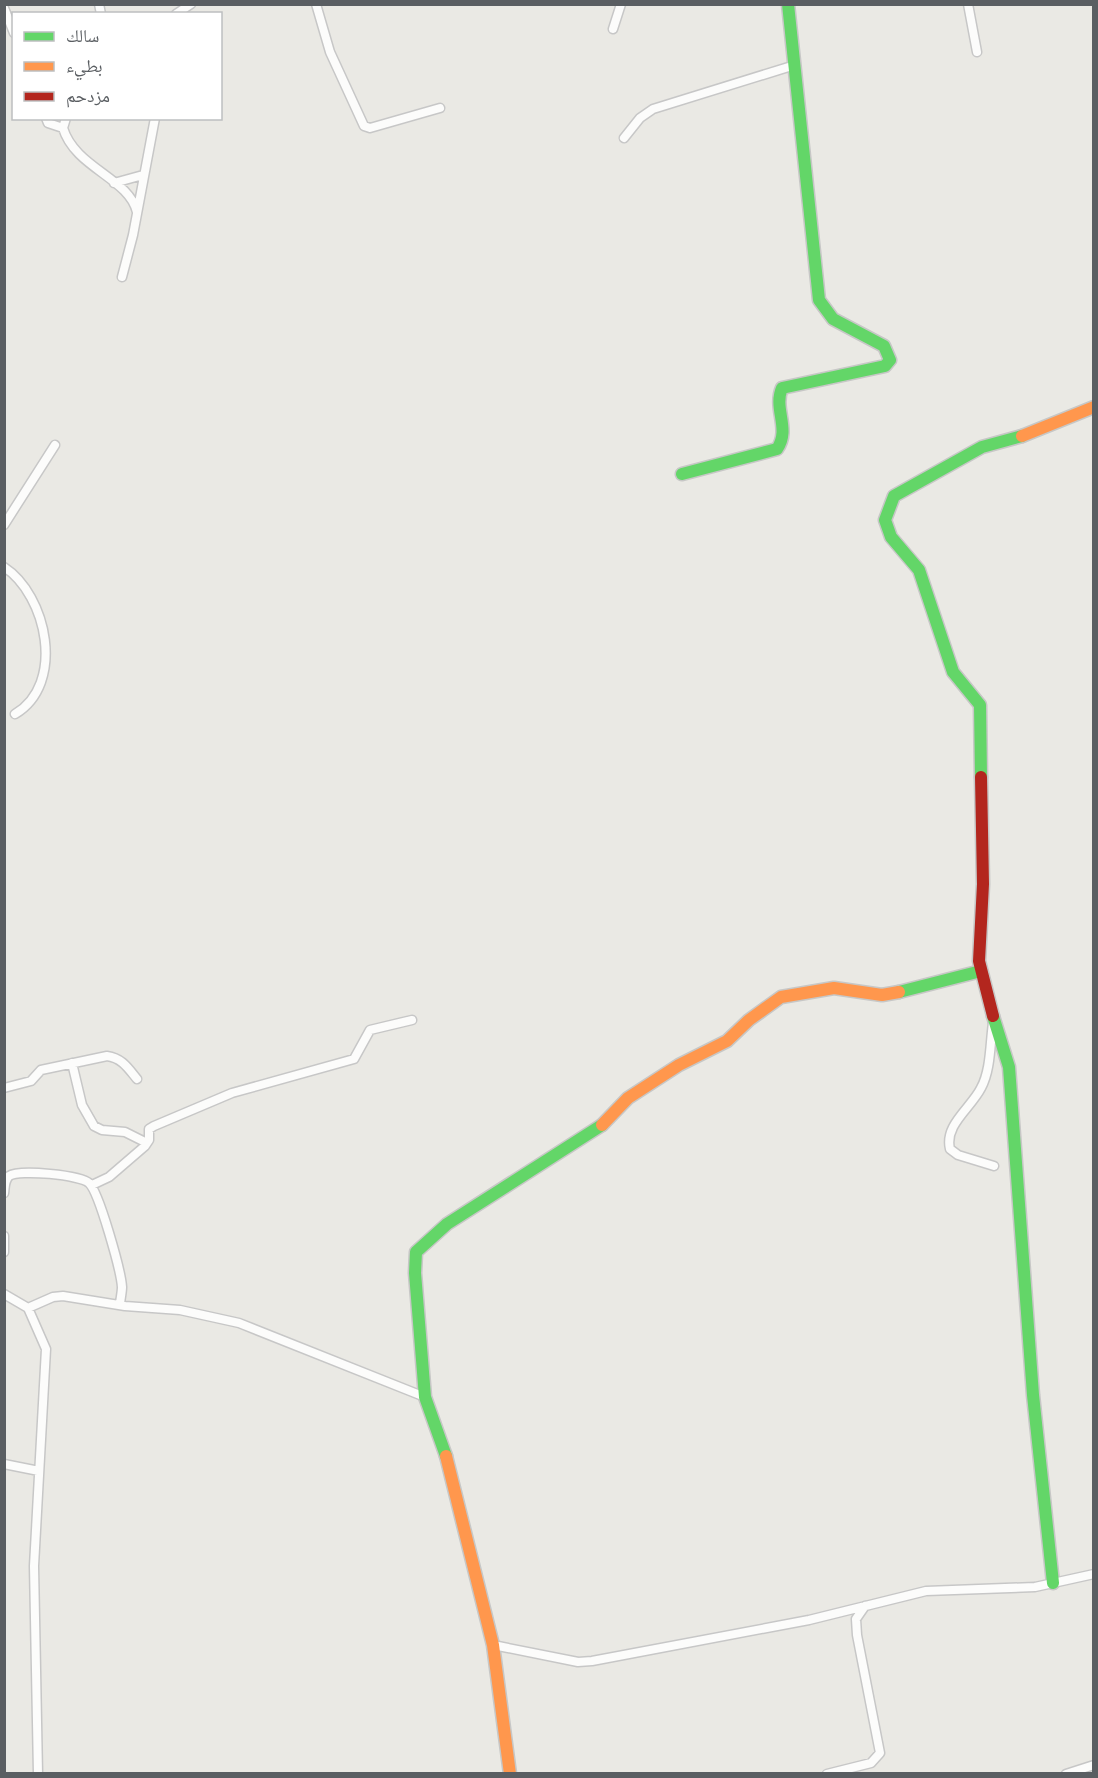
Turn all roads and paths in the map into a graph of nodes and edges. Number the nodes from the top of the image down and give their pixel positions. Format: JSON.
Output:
{"nodes":[{"id":1,"x":316,"y":4,"type":"edge"},
{"id":2,"x":621,"y":4,"type":"edge"},
{"id":3,"x":788,"y":4,"type":"edge"},
{"id":4,"x":968,"y":4,"type":"edge"},
{"id":5,"x":4,"y":8,"type":"edge"},
{"id":6,"x":12,"y":28,"type":"edge"},
{"id":7,"x":614,"y":29,"type":"dead end"},
{"id":8,"x":977,"y":52,"type":"dead end"},
{"id":9,"x":795,"y":65,"type":"junction"},
{"id":10,"x":440,"y":108,"type":"dead end"},
{"id":11,"x":47,"y":120,"type":"edge"},
{"id":12,"x":65,"y":120,"type":"edge"},
{"id":13,"x":154,"y":120,"type":"edge"},
{"id":14,"x":63,"y":128,"type":"junction"},
{"id":15,"x":624,"y":138,"type":"dead end"},
{"id":16,"x":143,"y":175,"type":"junction"},
{"id":17,"x":114,"y":183,"type":"junction"},
{"id":18,"x":137,"y":212,"type":"junction"},
{"id":19,"x":122,"y":277,"type":"dead end"},
{"id":20,"x":1094,"y":407,"type":"edge"},
{"id":21,"x":55,"y":445,"type":"dead end"},
{"id":22,"x":682,"y":474,"type":"dead end"},
{"id":23,"x":4,"y":525,"type":"edge"},
{"id":24,"x":4,"y":567,"type":"edge"},
{"id":25,"x":15,"y":714,"type":"dead end"},
{"id":26,"x":981,"y":971,"type":"junction"},
{"id":27,"x":994,"y":1019,"type":"junction"},
{"id":28,"x":412,"y":1020,"type":"dead end"},
{"id":29,"x":72,"y":1063,"type":"junction"},
{"id":30,"x":137,"y":1079,"type":"dead end"},
{"id":31,"x":4,"y":1088,"type":"edge"},
{"id":32,"x":147,"y":1143,"type":"junction"},
{"id":33,"x":994,"y":1166,"type":"dead end"},
{"id":34,"x":92,"y":1185,"type":"junction"},
{"id":35,"x":4,"y":1193,"type":"edge"},
{"id":36,"x":4,"y":1236,"type":"edge"},
{"id":37,"x":4,"y":1252,"type":"edge"},
{"id":38,"x":4,"y":1294,"type":"edge"},
{"id":39,"x":120,"y":1305,"type":"junction"},
{"id":40,"x":28,"y":1308,"type":"junction"},
{"id":41,"x":425,"y":1397,"type":"junction"},
{"id":42,"x":4,"y":1464,"type":"edge"},
{"id":43,"x":39,"y":1471,"type":"junction"},
{"id":44,"x":1094,"y":1574,"type":"edge"},
{"id":45,"x":1053,"y":1583,"type":"junction"},
{"id":46,"x":865,"y":1606,"type":"junction"},
{"id":47,"x":493,"y":1645,"type":"junction"},
{"id":48,"x":1094,"y":1765,"type":"edge"},
{"id":49,"x":38,"y":1773,"type":"edge"},
{"id":50,"x":510,"y":1773,"type":"edge"},
{"id":51,"x":827,"y":1773,"type":"edge"},
{"id":52,"x":1066,"y":1773,"type":"edge"}],
"edges":[{"from":1,"to":10,"type":"street"},
{"from":2,"to":7,"type":"street"},
{"from":3,"to":9,"type":"street"},
{"from":4,"to":8,"type":"street"},
{"from":5,"to":6,"type":"street"},
{"from":9,"to":15,"type":"street"},
{"from":9,"to":22,"type":"street"},
{"from":11,"to":14,"type":"street"},
{"from":12,"to":14,"type":"street"},
{"from":13,"to":16,"type":"street"},
{"from":14,"to":17,"type":"street"},
{"from":16,"to":17,"type":"street"},
{"from":16,"to":18,"type":"street"},
{"from":17,"to":18,"type":"street"},
{"from":18,"to":19,"type":"street"},
{"from":20,"to":26,"type":"street"},
{"from":21,"to":23,"type":"street"},
{"from":24,"to":25,"type":"street"},
{"from":26,"to":27,"type":"street"},
{"from":26,"to":41,"type":"street"},
{"from":27,"to":33,"type":"street"},
{"from":27,"to":45,"type":"street"},
{"from":28,"to":32,"type":"street"},
{"from":29,"to":30,"type":"street"},
{"from":29,"to":31,"type":"street"},
{"from":29,"to":32,"type":"street"},
{"from":32,"to":34,"type":"street"},
{"from":34,"to":35,"type":"street"},
{"from":34,"to":39,"type":"street"},
{"from":36,"to":37,"type":"street"},
{"from":38,"to":40,"type":"street"},
{"from":39,"to":40,"type":"street"},
{"from":39,"to":41,"type":"street"},
{"from":40,"to":43,"type":"street"},
{"from":41,"to":47,"type":"street"},
{"from":42,"to":43,"type":"street"},
{"from":43,"to":49,"type":"street"},
{"from":44,"to":45,"type":"street"},
{"from":45,"to":46,"type":"street"},
{"from":46,"to":47,"type":"street"},
{"from":46,"to":51,"type":"street"},
{"from":47,"to":50,"type":"street"},
{"from":48,"to":52,"type":"street"}]}
